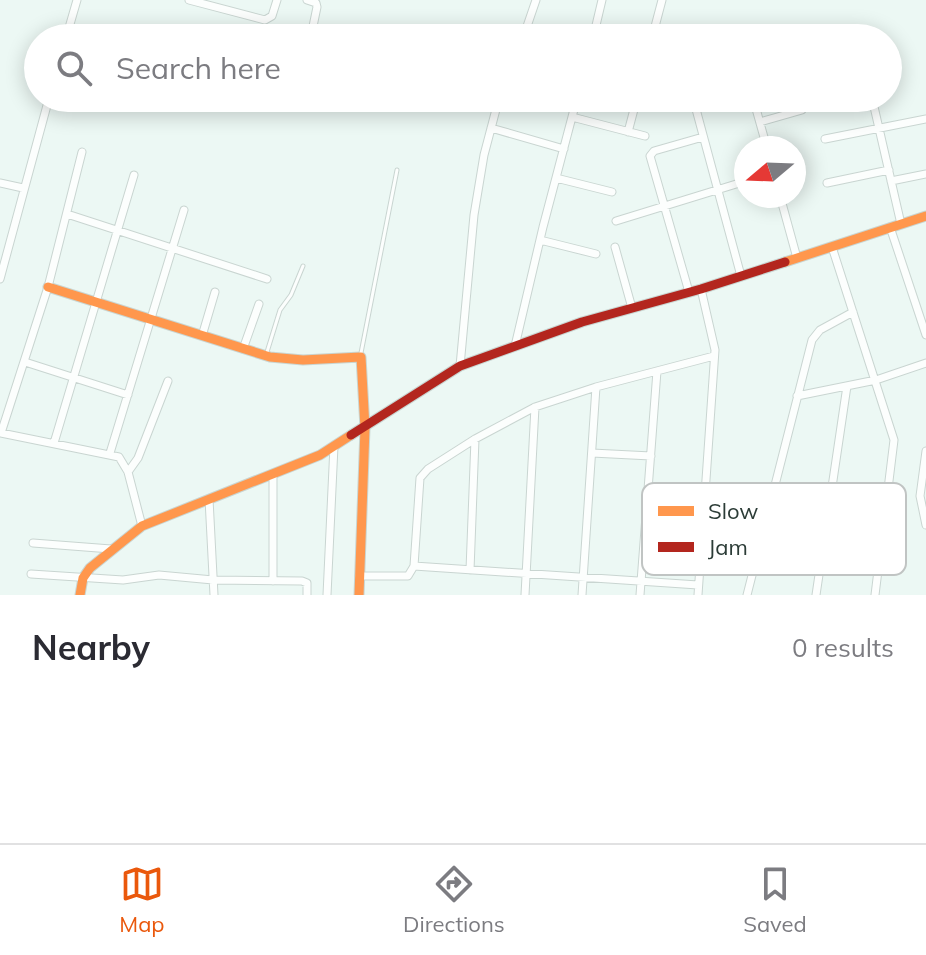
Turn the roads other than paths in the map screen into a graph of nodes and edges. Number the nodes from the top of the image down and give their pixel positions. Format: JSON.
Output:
{"nodes":[{"id":1,"x":77,"y":0,"type":"edge"},
{"id":2,"x":189,"y":0,"type":"edge"},
{"id":3,"x":277,"y":0,"type":"edge"},
{"id":4,"x":307,"y":0,"type":"edge"},
{"id":5,"x":536,"y":0,"type":"edge"},
{"id":6,"x":602,"y":0,"type":"edge"},
{"id":7,"x":662,"y":0,"type":"edge"},
{"id":8,"x":70,"y":24,"type":"edge"},
{"id":9,"x":313,"y":24,"type":"edge"},
{"id":10,"x":528,"y":24,"type":"edge"},
{"id":11,"x":596,"y":24,"type":"edge"},
{"id":12,"x":656,"y":24,"type":"edge"},
{"id":13,"x":45,"y":112,"type":"edge"},
{"id":14,"x":495,"y":112,"type":"edge"},
{"id":15,"x":573,"y":112,"type":"edge"},
{"id":16,"x":633,"y":112,"type":"edge"},
{"id":17,"x":697,"y":112,"type":"edge"},
{"id":18,"x":757,"y":112,"type":"edge"},
{"id":19,"x":795,"y":112,"type":"edge"},
{"id":20,"x":875,"y":112,"type":"edge"},
{"id":21,"x":572,"y":117,"type":"junction"},
{"id":22,"x":926,"y":119,"type":"edge"},
{"id":23,"x":760,"y":122,"type":"junction"},
{"id":24,"x":491,"y":128,"type":"junction"},
{"id":25,"x":879,"y":128,"type":"junction"},
{"id":26,"x":628,"y":132,"type":"junction"},
{"id":27,"x":645,"y":136,"type":"dead end"},
{"id":28,"x":764,"y":136,"type":"edge"},
{"id":29,"x":703,"y":137,"type":"junction"},
{"id":30,"x":825,"y":139,"type":"dead end"},
{"id":31,"x":564,"y":149,"type":"junction"},
{"id":32,"x":82,"y":152,"type":"dead end"},
{"id":33,"x":397,"y":170,"type":"dead end"},
{"id":34,"x":889,"y":170,"type":"junction"},
{"id":35,"x":926,"y":174,"type":"edge"},
{"id":36,"x":134,"y":175,"type":"dead end"},
{"id":37,"x":556,"y":178,"type":"junction"},
{"id":38,"x":891,"y":181,"type":"junction"},
{"id":39,"x":0,"y":183,"type":"edge"},
{"id":40,"x":827,"y":183,"type":"dead end"},
{"id":41,"x":734,"y":184,"type":"edge"},
{"id":42,"x":23,"y":188,"type":"junction"},
{"id":43,"x":717,"y":189,"type":"junction"},
{"id":44,"x":612,"y":192,"type":"dead end"},
{"id":45,"x":664,"y":205,"type":"junction"},
{"id":46,"x":783,"y":208,"type":"edge"},
{"id":47,"x":184,"y":210,"type":"dead end"},
{"id":48,"x":67,"y":214,"type":"junction"},
{"id":49,"x":926,"y":216,"type":"edge"},
{"id":50,"x":616,"y":221,"type":"dead end"},
{"id":51,"x":901,"y":224,"type":"junction"},
{"id":52,"x":890,"y":227,"type":"junction"},
{"id":53,"x":118,"y":229,"type":"junction"},
{"id":54,"x":0,"y":240,"type":"edge"},
{"id":55,"x":540,"y":240,"type":"junction"},
{"id":56,"x":9,"y":242,"type":"junction"},
{"id":57,"x":173,"y":247,"type":"junction"},
{"id":58,"x":615,"y":247,"type":"dead end"},
{"id":59,"x":832,"y":247,"type":"junction"},
{"id":60,"x":596,"y":254,"type":"dead end"},
{"id":61,"x":797,"y":258,"type":"junction"},
{"id":62,"x":303,"y":266,"type":"dead end"},
{"id":63,"x":741,"y":276,"type":"junction"},
{"id":64,"x":0,"y":279,"type":"edge"},
{"id":65,"x":267,"y":279,"type":"dead end"},
{"id":66,"x":48,"y":287,"type":"junction"},
{"id":67,"x":701,"y":289,"type":"junction"},
{"id":68,"x":215,"y":292,"type":"dead end"},
{"id":69,"x":689,"y":292,"type":"junction"},
{"id":70,"x":97,"y":302,"type":"junction"},
{"id":71,"x":259,"y":304,"type":"dead end"},
{"id":72,"x":632,"y":308,"type":"junction"},
{"id":73,"x":853,"y":312,"type":"junction"},
{"id":74,"x":152,"y":320,"type":"junction"},
{"id":75,"x":926,"y":335,"type":"edge"},
{"id":76,"x":202,"y":336,"type":"junction"},
{"id":77,"x":515,"y":346,"type":"junction"},
{"id":78,"x":243,"y":349,"type":"junction"},
{"id":79,"x":266,"y":356,"type":"junction"},
{"id":80,"x":714,"y":356,"type":"junction"},
{"id":81,"x":361,"y":357,"type":"junction"},
{"id":82,"x":25,"y":362,"type":"junction"},
{"id":83,"x":926,"y":363,"type":"edge"},
{"id":84,"x":460,"y":366,"type":"junction"},
{"id":85,"x":657,"y":371,"type":"junction"},
{"id":86,"x":74,"y":376,"type":"junction"},
{"id":87,"x":876,"y":380,"type":"junction"},
{"id":88,"x":168,"y":381,"type":"dead end"},
{"id":89,"x":847,"y":386,"type":"junction"},
{"id":90,"x":596,"y":387,"type":"junction"},
{"id":91,"x":128,"y":395,"type":"junction"},
{"id":92,"x":797,"y":396,"type":"junction"},
{"id":93,"x":535,"y":407,"type":"junction"},
{"id":94,"x":365,"y":428,"type":"junction"},
{"id":95,"x":1,"y":433,"type":"edge"},
{"id":96,"x":475,"y":439,"type":"junction"},
{"id":97,"x":54,"y":443,"type":"junction"},
{"id":98,"x":334,"y":446,"type":"junction"},
{"id":99,"x":926,"y":451,"type":"edge"},
{"id":100,"x":110,"y":453,"type":"junction"},
{"id":101,"x":592,"y":453,"type":"junction"},
{"id":102,"x":651,"y":456,"type":"junction"},
{"id":103,"x":128,"y":472,"type":"junction"},
{"id":104,"x":924,"y":472,"type":"edge"},
{"id":105,"x":273,"y":474,"type":"junction"},
{"id":106,"x":649,"y":483,"type":"edge"},
{"id":107,"x":705,"y":483,"type":"edge"},
{"id":108,"x":775,"y":483,"type":"edge"},
{"id":109,"x":833,"y":483,"type":"edge"},
{"id":110,"x":889,"y":483,"type":"edge"},
{"id":111,"x":209,"y":499,"type":"junction"},
{"id":112,"x":926,"y":525,"type":"edge"},
{"id":113,"x":142,"y":526,"type":"junction"},
{"id":114,"x":33,"y":543,"type":"dead end"},
{"id":115,"x":111,"y":549,"type":"junction"},
{"id":116,"x":414,"y":566,"type":"junction"},
{"id":117,"x":470,"y":570,"type":"junction"},
{"id":118,"x":526,"y":573,"type":"junction"},
{"id":119,"x":31,"y":574,"type":"dead end"},
{"id":120,"x":642,"y":575,"type":"edge"},
{"id":121,"x":699,"y":575,"type":"edge"},
{"id":122,"x":752,"y":575,"type":"edge"},
{"id":123,"x":819,"y":575,"type":"edge"},
{"id":124,"x":877,"y":575,"type":"edge"},
{"id":125,"x":359,"y":576,"type":"junction"},
{"id":126,"x":583,"y":576,"type":"junction"},
{"id":127,"x":83,"y":578,"type":"junction"},
{"id":128,"x":213,"y":580,"type":"junction"},
{"id":129,"x":642,"y":580,"type":"junction"},
{"id":130,"x":273,"y":581,"type":"junction"},
{"id":131,"x":698,"y":585,"type":"junction"},
{"id":132,"x":80,"y":595,"type":"edge"},
{"id":133,"x":214,"y":595,"type":"edge"},
{"id":134,"x":307,"y":595,"type":"edge"},
{"id":135,"x":327,"y":595,"type":"edge"},
{"id":136,"x":359,"y":595,"type":"edge"},
{"id":137,"x":525,"y":595,"type":"edge"},
{"id":138,"x":582,"y":595,"type":"edge"},
{"id":139,"x":640,"y":595,"type":"edge"},
{"id":140,"x":698,"y":595,"type":"edge"},
{"id":141,"x":747,"y":595,"type":"edge"},
{"id":142,"x":816,"y":595,"type":"edge"},
{"id":143,"x":875,"y":595,"type":"edge"}],
"edges":[{"from":1,"to":8,"type":"street"},
{"from":2,"to":3,"type":"street"},
{"from":4,"to":9,"type":"street"},
{"from":5,"to":10,"type":"street"},
{"from":6,"to":11,"type":"street"},
{"from":7,"to":12,"type":"street"},
{"from":13,"to":42,"type":"street"},
{"from":14,"to":24,"type":"street"},
{"from":15,"to":21,"type":"street"},
{"from":16,"to":26,"type":"street"},
{"from":17,"to":29,"type":"street"},
{"from":18,"to":23,"type":"street"},
{"from":19,"to":23,"type":"street"},
{"from":20,"to":25,"type":"street"},
{"from":21,"to":26,"type":"street"},
{"from":21,"to":31,"type":"street"},
{"from":22,"to":25,"type":"street"},
{"from":23,"to":28,"type":"street"},
{"from":24,"to":31,"type":"street"},
{"from":24,"to":84,"type":"street"},
{"from":25,"to":30,"type":"street"},
{"from":25,"to":34,"type":"street"},
{"from":26,"to":27,"type":"street"},
{"from":29,"to":43,"type":"street"},
{"from":29,"to":45,"type":"street"},
{"from":31,"to":37,"type":"street"},
{"from":32,"to":48,"type":"street"},
{"from":33,"to":81,"type":"lane"},
{"from":34,"to":38,"type":"street"},
{"from":34,"to":40,"type":"street"},
{"from":35,"to":38,"type":"street"},
{"from":36,"to":53,"type":"street"},
{"from":37,"to":44,"type":"street"},
{"from":37,"to":55,"type":"street"},
{"from":38,"to":51,"type":"street"},
{"from":39,"to":42,"type":"street"},
{"from":41,"to":43,"type":"street"},
{"from":42,"to":56,"type":"street"},
{"from":43,"to":45,"type":"street"},
{"from":43,"to":63,"type":"street"},
{"from":45,"to":50,"type":"street"},
{"from":45,"to":69,"type":"street"},
{"from":46,"to":61,"type":"street"},
{"from":47,"to":57,"type":"street"},
{"from":48,"to":53,"type":"street"},
{"from":48,"to":66,"type":"street"},
{"from":49,"to":51,"type":"street"},
{"from":51,"to":52,"type":"street"},
{"from":52,"to":59,"type":"street"},
{"from":52,"to":75,"type":"street"},
{"from":53,"to":57,"type":"street"},
{"from":53,"to":70,"type":"street"},
{"from":54,"to":56,"type":"street"},
{"from":55,"to":60,"type":"street"},
{"from":55,"to":77,"type":"street"},
{"from":56,"to":64,"type":"street"},
{"from":57,"to":65,"type":"street"},
{"from":57,"to":74,"type":"street"},
{"from":58,"to":72,"type":"street"},
{"from":59,"to":61,"type":"street"},
{"from":59,"to":73,"type":"street"},
{"from":61,"to":63,"type":"street"},
{"from":62,"to":79,"type":"lane"},
{"from":63,"to":67,"type":"street"},
{"from":66,"to":70,"type":"street"},
{"from":66,"to":82,"type":"street"},
{"from":67,"to":69,"type":"street"},
{"from":67,"to":80,"type":"street"},
{"from":68,"to":76,"type":"street"},
{"from":69,"to":72,"type":"street"},
{"from":70,"to":74,"type":"street"},
{"from":70,"to":86,"type":"street"},
{"from":71,"to":78,"type":"street"},
{"from":72,"to":77,"type":"street"},
{"from":73,"to":87,"type":"street"},
{"from":73,"to":92,"type":"street"},
{"from":74,"to":76,"type":"street"},
{"from":74,"to":91,"type":"street"},
{"from":76,"to":78,"type":"street"},
{"from":77,"to":84,"type":"street"},
{"from":78,"to":79,"type":"street"},
{"from":79,"to":81,"type":"street"},
{"from":80,"to":85,"type":"street"},
{"from":80,"to":107,"type":"street"},
{"from":81,"to":94,"type":"street"},
{"from":82,"to":86,"type":"street"},
{"from":82,"to":95,"type":"street"},
{"from":83,"to":87,"type":"street"},
{"from":84,"to":94,"type":"street"},
{"from":85,"to":90,"type":"street"},
{"from":85,"to":102,"type":"street"},
{"from":86,"to":91,"type":"street"},
{"from":86,"to":97,"type":"street"},
{"from":87,"to":89,"type":"street"},
{"from":87,"to":110,"type":"street"},
{"from":88,"to":103,"type":"street"},
{"from":89,"to":92,"type":"street"},
{"from":89,"to":109,"type":"street"},
{"from":90,"to":93,"type":"street"},
{"from":90,"to":101,"type":"street"},
{"from":91,"to":100,"type":"street"},
{"from":92,"to":108,"type":"street"},
{"from":93,"to":96,"type":"street"},
{"from":93,"to":118,"type":"street"},
{"from":94,"to":98,"type":"street"},
{"from":94,"to":125,"type":"street"},
{"from":95,"to":97,"type":"street"},
{"from":96,"to":116,"type":"street"},
{"from":96,"to":117,"type":"street"},
{"from":97,"to":100,"type":"street"},
{"from":98,"to":105,"type":"street"},
{"from":98,"to":135,"type":"street"},
{"from":99,"to":104,"type":"street"},
{"from":100,"to":103,"type":"street"},
{"from":101,"to":102,"type":"street"},
{"from":101,"to":126,"type":"street"},
{"from":102,"to":106,"type":"street"},
{"from":103,"to":113,"type":"street"},
{"from":104,"to":112,"type":"street"},
{"from":105,"to":111,"type":"street"},
{"from":105,"to":130,"type":"street"},
{"from":111,"to":113,"type":"street"},
{"from":111,"to":128,"type":"street"},
{"from":113,"to":115,"type":"street"},
{"from":114,"to":115,"type":"street"},
{"from":115,"to":127,"type":"street"},
{"from":116,"to":117,"type":"street"},
{"from":116,"to":125,"type":"street"},
{"from":117,"to":118,"type":"street"},
{"from":118,"to":126,"type":"street"},
{"from":118,"to":137,"type":"street"},
{"from":119,"to":127,"type":"street"},
{"from":120,"to":129,"type":"street"},
{"from":121,"to":131,"type":"street"},
{"from":122,"to":141,"type":"street"},
{"from":123,"to":142,"type":"street"},
{"from":124,"to":143,"type":"street"},
{"from":125,"to":136,"type":"street"},
{"from":126,"to":129,"type":"street"},
{"from":126,"to":138,"type":"street"},
{"from":127,"to":128,"type":"street"},
{"from":127,"to":132,"type":"street"},
{"from":128,"to":130,"type":"street"},
{"from":128,"to":133,"type":"street"},
{"from":129,"to":131,"type":"street"},
{"from":129,"to":139,"type":"street"},
{"from":130,"to":134,"type":"street"},
{"from":131,"to":140,"type":"street"}]}
